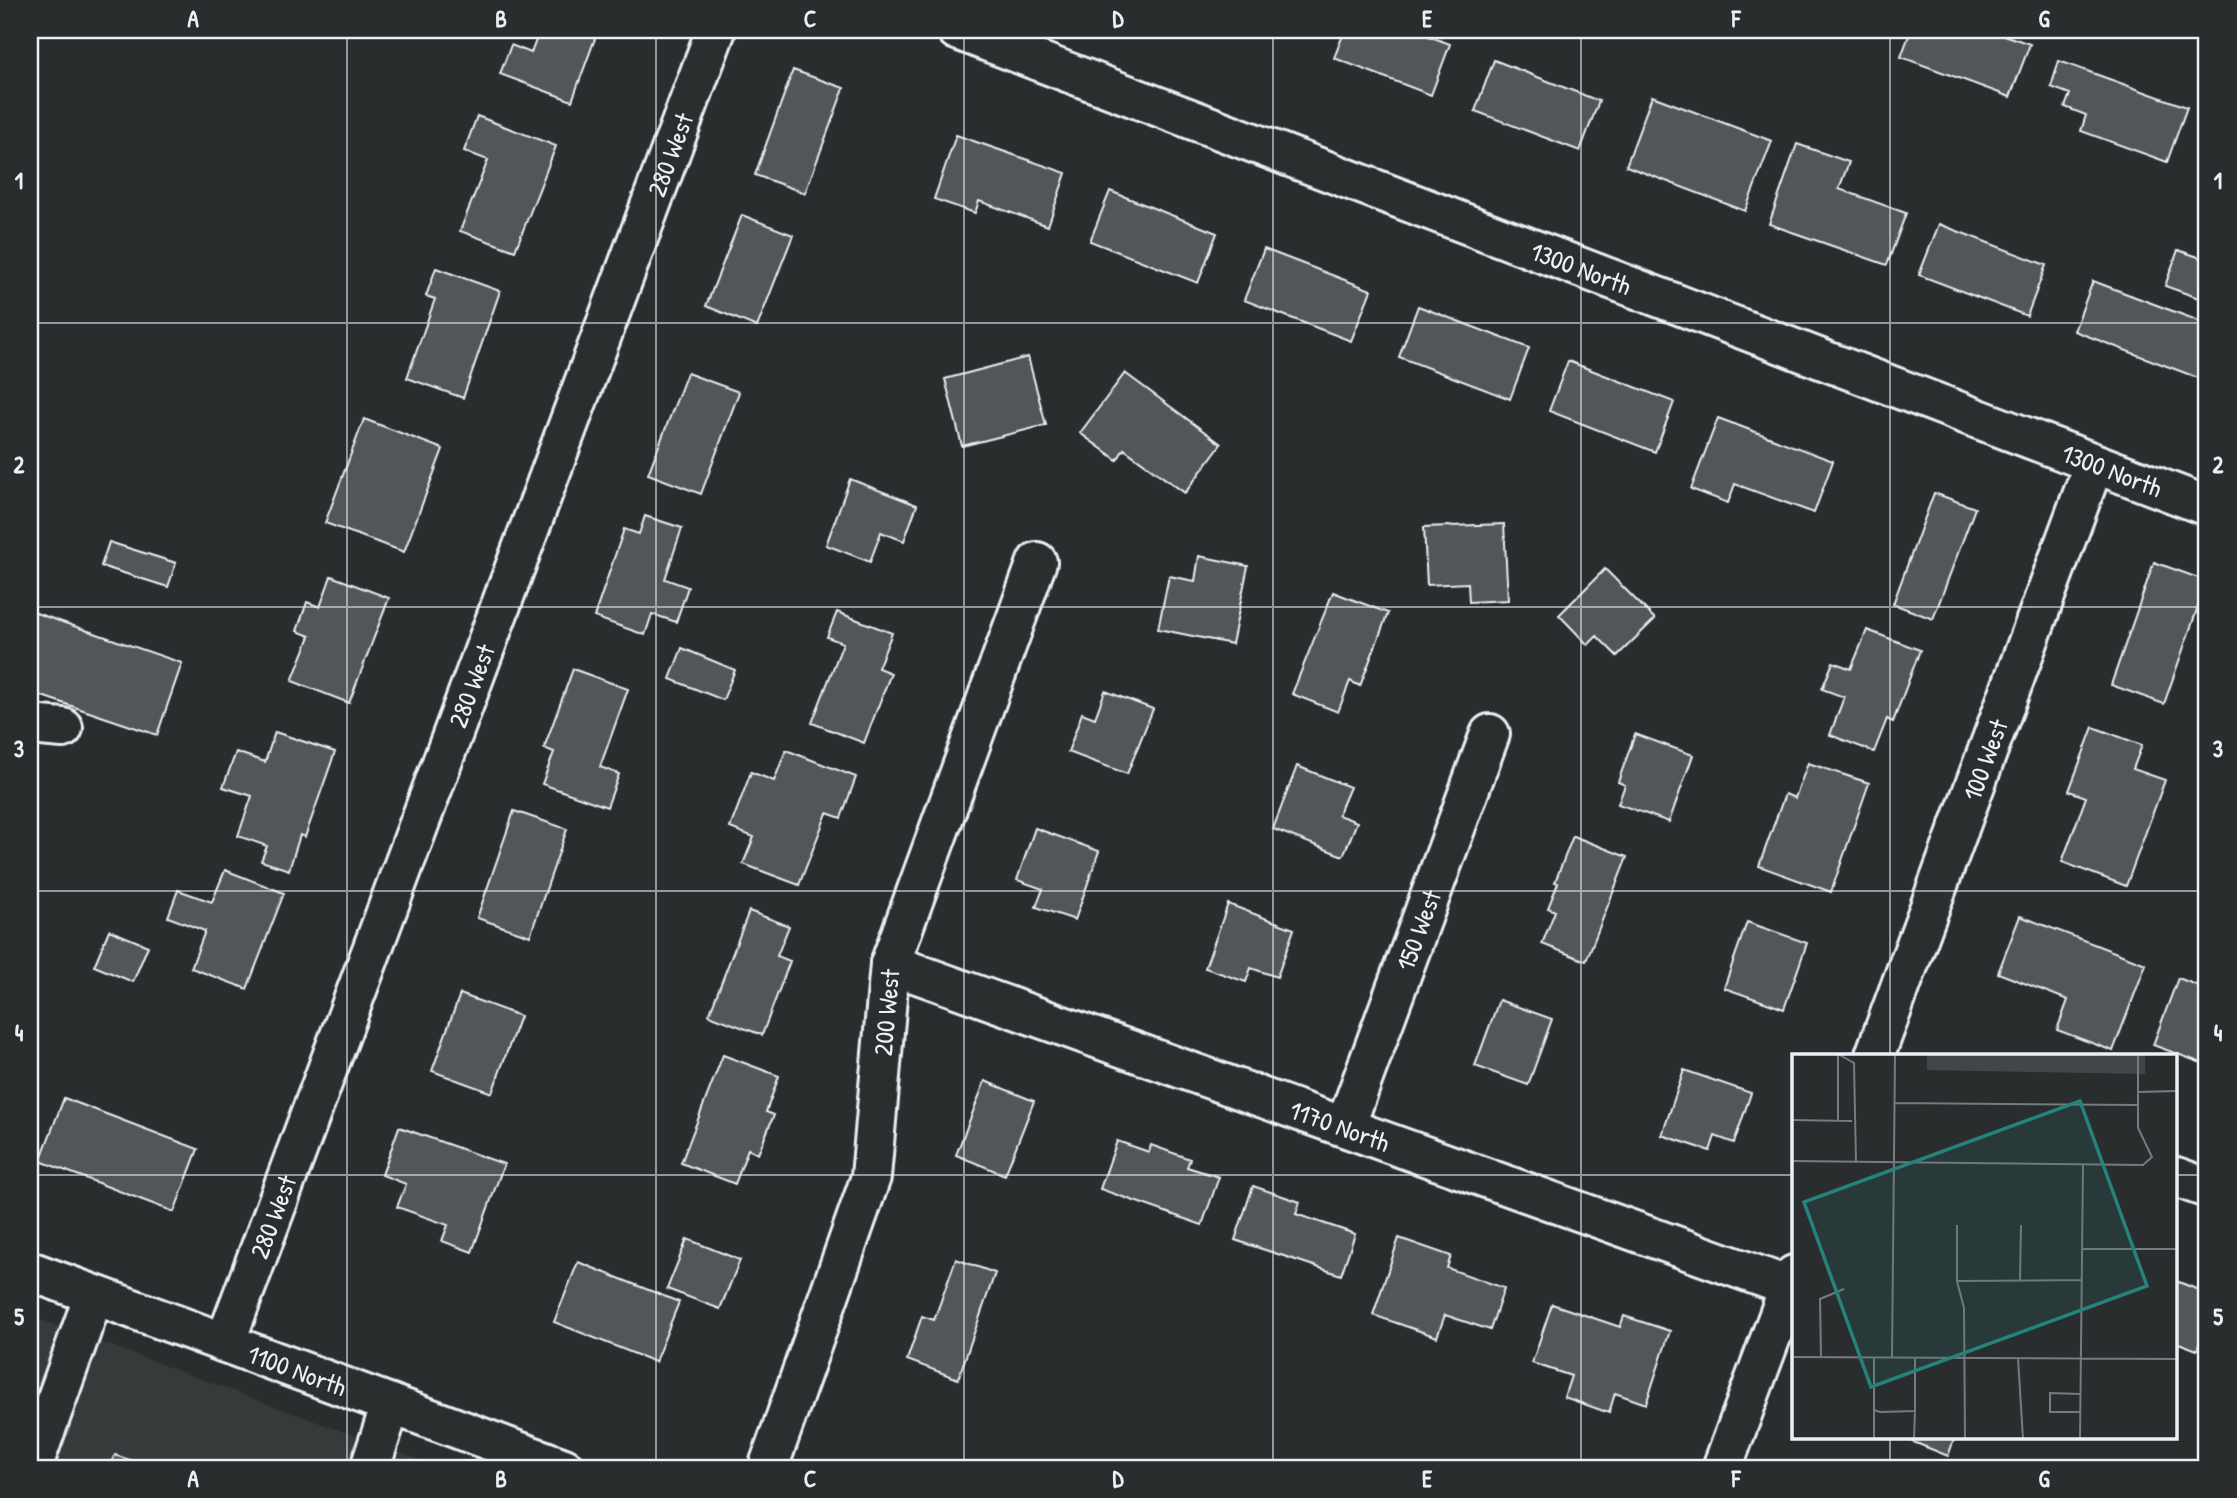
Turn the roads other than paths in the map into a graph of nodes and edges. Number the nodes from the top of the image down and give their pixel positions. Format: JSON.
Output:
{"nodes":[{"id":1,"x":716,"y":30,"type":"edge"},
{"id":2,"x":957,"y":30,"type":"edge"},
{"id":3,"x":2094,"y":464,"type":"junction"},
{"id":4,"x":2207,"y":506,"type":"edge"},
{"id":5,"x":1037,"y":562,"type":"dead end"},
{"id":6,"x":1490,"y":734,"type":"dead end"},
{"id":7,"x":890,"y":964,"type":"junction"},
{"id":8,"x":1875,"y":1054,"type":"edge"},
{"id":9,"x":1345,"y":1127,"type":"junction"},
{"id":10,"x":2178,"y":1178,"type":"edge"},
{"id":11,"x":2207,"y":1188,"type":"edge"},
{"id":12,"x":30,"y":1271,"type":"edge"},
{"id":13,"x":1792,"y":1281,"type":"edge"},
{"id":14,"x":94,"y":1295,"type":"junction"},
{"id":15,"x":225,"y":1343,"type":"junction"},
{"id":16,"x":391,"y":1404,"type":"junction"},
{"id":17,"x":32,"y":1468,"type":"edge"},
{"id":18,"x":370,"y":1468,"type":"edge"},
{"id":19,"x":564,"y":1468,"type":"edge"},
{"id":20,"x":768,"y":1468,"type":"edge"},
{"id":21,"x":1722,"y":1468,"type":"edge"}],
"edges":[{"from":1,"to":15,"type":"street","name":"280 West"},
{"from":2,"to":3,"type":"street","name":"1300 North"},
{"from":3,"to":4,"type":"street","name":"1300 North"},
{"from":3,"to":8,"type":"street","name":"100 West"},
{"from":5,"to":7,"type":"street","name":"200 West"},
{"from":6,"to":9,"type":"street","name":"150 West"},
{"from":7,"to":9,"type":"street","name":"1170 North"},
{"from":7,"to":20,"type":"street","name":"200 West"},
{"from":9,"to":13,"type":"street","name":"1170 North"},
{"from":10,"to":11,"type":"street"},
{"from":12,"to":14,"type":"street","name":"1100 North"},
{"from":13,"to":21,"type":"street"},
{"from":14,"to":15,"type":"street","name":"1100 North"},
{"from":14,"to":17,"type":"street"},
{"from":15,"to":16,"type":"street","name":"1100 North"},
{"from":16,"to":18,"type":"street"},
{"from":16,"to":19,"type":"street","name":"1100 North"}]}
